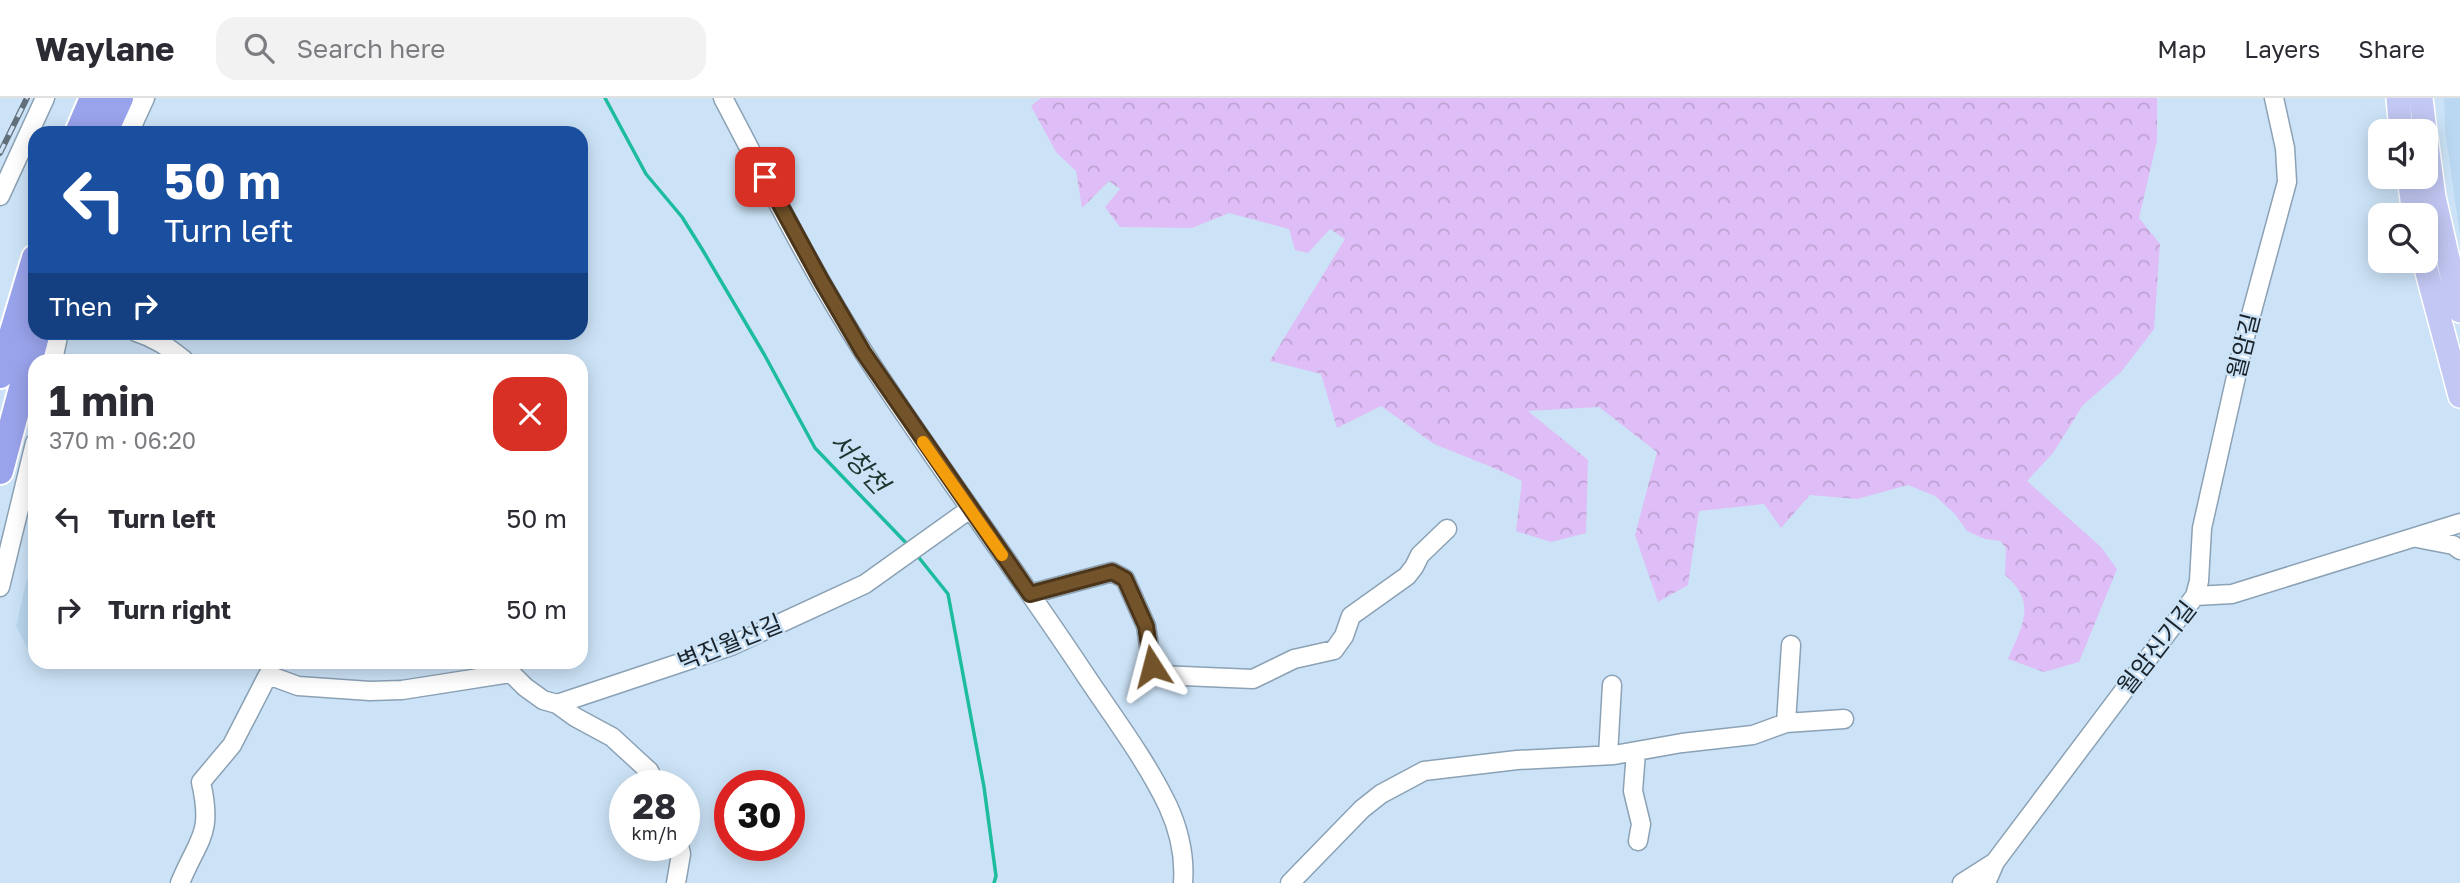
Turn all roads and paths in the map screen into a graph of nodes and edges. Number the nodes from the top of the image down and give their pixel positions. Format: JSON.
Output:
{"nodes":[{"id":1,"x":45,"y":98,"type":"edge"},
{"id":2,"x":93,"y":98,"type":"edge"},
{"id":3,"x":120,"y":98,"type":"edge"},
{"id":4,"x":145,"y":98,"type":"edge"},
{"id":5,"x":723,"y":98,"type":"edge"},
{"id":6,"x":2274,"y":98,"type":"edge"},
{"id":7,"x":2398,"y":98,"type":"edge"},
{"id":8,"x":2421,"y":98,"type":"edge"},
{"id":9,"x":2400,"y":119,"type":"edge"},
{"id":10,"x":2424,"y":119,"type":"edge"},
{"id":11,"x":32,"y":126,"type":"edge"},
{"id":12,"x":81,"y":126,"type":"edge"},
{"id":13,"x":107,"y":126,"type":"edge"},
{"id":14,"x":132,"y":126,"type":"edge"},
{"id":15,"x":28,"y":135,"type":"edge"},
{"id":16,"x":2433,"y":189,"type":"edge"},
{"id":17,"x":0,"y":196,"type":"edge"},
{"id":18,"x":2427,"y":273,"type":"edge"},
{"id":19,"x":28,"y":281,"type":"edge"},
{"id":20,"x":2460,"y":310,"type":"edge"},
{"id":21,"x":156,"y":340,"type":"edge"},
{"id":22,"x":177,"y":354,"type":"edge"},
{"id":23,"x":28,"y":366,"type":"edge"},
{"id":24,"x":0,"y":375,"type":"edge"},
{"id":25,"x":2460,"y":396,"type":"edge"},
{"id":26,"x":0,"y":471,"type":"edge"},
{"id":27,"x":28,"y":472,"type":"edge"},
{"id":28,"x":970,"y":509,"type":"junction"},
{"id":29,"x":2460,"y":523,"type":"edge"},
{"id":30,"x":1447,"y":529,"type":"dead end"},
{"id":31,"x":2414,"y":537,"type":"junction"},
{"id":32,"x":2460,"y":550,"type":"edge"},
{"id":33,"x":0,"y":587,"type":"edge"},
{"id":34,"x":1030,"y":594,"type":"junction"},
{"id":35,"x":2195,"y":596,"type":"junction"},
{"id":36,"x":1791,"y":645,"type":"dead end"},
{"id":37,"x":497,"y":669,"type":"edge"},
{"id":38,"x":508,"y":669,"type":"edge"},
{"id":39,"x":1612,"y":685,"type":"dead end"},
{"id":40,"x":557,"y":704,"type":"junction"},
{"id":41,"x":1844,"y":719,"type":"dead end"},
{"id":42,"x":1786,"y":723,"type":"junction"},
{"id":43,"x":1636,"y":752,"type":"junction"},
{"id":44,"x":1608,"y":755,"type":"junction"},
{"id":45,"x":648,"y":770,"type":"edge"},
{"id":46,"x":1638,"y":841,"type":"dead end"},
{"id":47,"x":680,"y":861,"type":"edge"},
{"id":48,"x":1995,"y":862,"type":"junction"},
{"id":49,"x":180,"y":883,"type":"edge"},
{"id":50,"x":676,"y":883,"type":"edge"},
{"id":51,"x":1183,"y":883,"type":"edge"},
{"id":52,"x":1290,"y":883,"type":"edge"},
{"id":53,"x":1962,"y":883,"type":"edge"},
{"id":54,"x":1986,"y":883,"type":"edge"}],
"edges":[{"from":1,"to":11,"type":"street"},
{"from":2,"to":12,"type":"highway"},
{"from":3,"to":13,"type":"highway"},
{"from":4,"to":14,"type":"street"},
{"from":5,"to":28,"type":"street"},
{"from":6,"to":35,"type":"street","name":"월암길"},
{"from":7,"to":9,"type":"main road"},
{"from":8,"to":10,"type":"main road"},
{"from":15,"to":17,"type":"street"},
{"from":16,"to":20,"type":"main road"},
{"from":18,"to":25,"type":"main road"},
{"from":19,"to":24,"type":"highway"},
{"from":21,"to":22,"type":"street"},
{"from":23,"to":26,"type":"highway"},
{"from":27,"to":33,"type":"street"},
{"from":28,"to":34,"type":"street"},
{"from":28,"to":40,"type":"street","name":"벽진월산길"},
{"from":29,"to":31,"type":"street","name":"월암신기길"},
{"from":30,"to":34,"type":"street"},
{"from":31,"to":32,"type":"street"},
{"from":31,"to":35,"type":"street","name":"월암신기길"},
{"from":34,"to":51,"type":"street"},
{"from":35,"to":48,"type":"street","name":"월암신기길"},
{"from":36,"to":42,"type":"street"},
{"from":37,"to":49,"type":"street"},
{"from":38,"to":40,"type":"street"},
{"from":39,"to":44,"type":"street"},
{"from":40,"to":45,"type":"street"},
{"from":41,"to":42,"type":"street"},
{"from":42,"to":43,"type":"street"},
{"from":43,"to":44,"type":"street"},
{"from":43,"to":46,"type":"street"},
{"from":44,"to":52,"type":"street"},
{"from":47,"to":50,"type":"street"},
{"from":48,"to":53,"type":"street"},
{"from":48,"to":54,"type":"street","name":"월암신기길"}]}
